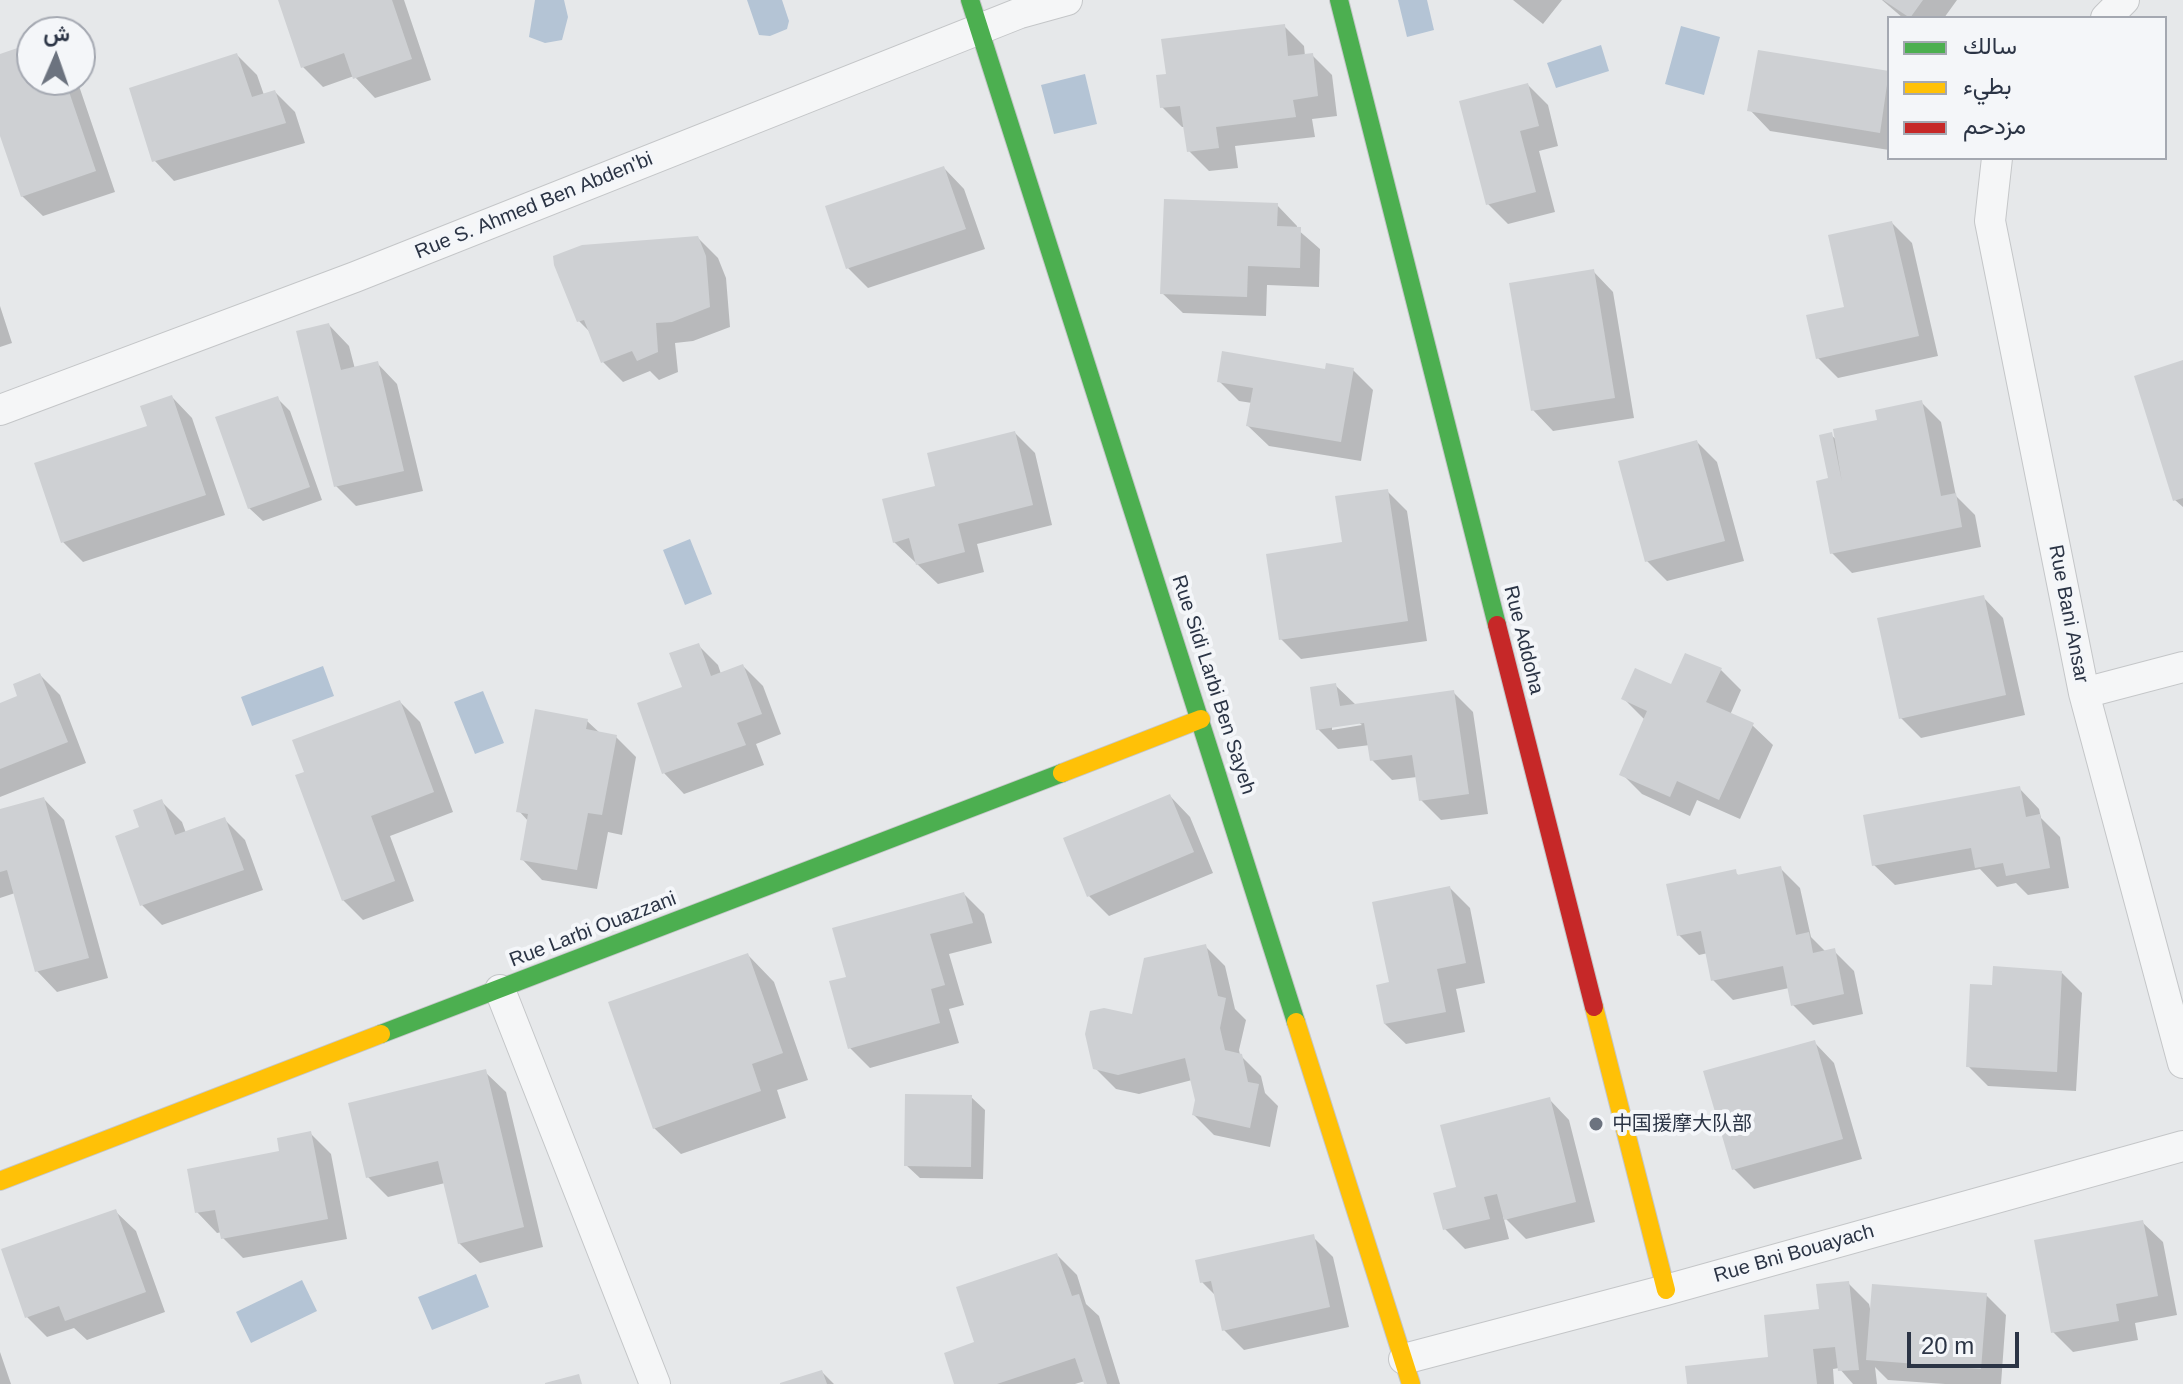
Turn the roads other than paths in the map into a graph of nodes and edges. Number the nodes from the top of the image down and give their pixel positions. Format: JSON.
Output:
{"nodes":[{"id":1,"x":970,"y":0,"type":"edge"},
{"id":2,"x":1067,"y":0,"type":"edge"},
{"id":3,"x":1339,"y":0,"type":"edge"},
{"id":4,"x":2124,"y":0,"type":"edge"},
{"id":5,"x":2108,"y":16,"type":"edge"},
{"id":6,"x":980,"y":29,"type":"junction"},
{"id":7,"x":1997,"y":160,"type":"edge"},
{"id":8,"x":0,"y":410,"type":"edge"},
{"id":9,"x":2183,"y":667,"type":"edge"},
{"id":10,"x":2084,"y":693,"type":"junction"},
{"id":11,"x":1201,"y":719,"type":"junction"},
{"id":12,"x":500,"y":990,"type":"junction"},
{"id":13,"x":2183,"y":1063,"type":"edge"},
{"id":14,"x":2183,"y":1146,"type":"edge"},
{"id":15,"x":0,"y":1181,"type":"edge"},
{"id":16,"x":1666,"y":1290,"type":"junction"},
{"id":17,"x":1407,"y":1372,"type":"edge"},
{"id":18,"x":655,"y":1384,"type":"edge"}],
"edges":[{"from":1,"to":6,"type":"street","name":"Rue Sidi Larbi Ben Sayeh"},
{"from":2,"to":6,"type":"street","name":"Rue S. Ahmed Ben Abden'bi"},
{"from":3,"to":16,"type":"street","name":"Rue Addoha"},
{"from":4,"to":5,"type":"street"},
{"from":6,"to":8,"type":"street","name":"Rue S. Ahmed Ben Abden'bi"},
{"from":6,"to":11,"type":"street","name":"Rue Sidi Larbi Ben Sayeh"},
{"from":7,"to":10,"type":"street","name":"Rue Bani Ansar"},
{"from":9,"to":10,"type":"street"},
{"from":10,"to":13,"type":"street","name":"Rue Bani Ansar"},
{"from":11,"to":12,"type":"street","name":"Rue Larbi Ouazzani"},
{"from":11,"to":17,"type":"street","name":"Rue Sidi Larbi Ben Sayeh"},
{"from":12,"to":15,"type":"street","name":"Rue Larbi Ouazzani"},
{"from":12,"to":18,"type":"street"},
{"from":14,"to":16,"type":"street","name":"Rue Bni Bouayach"},
{"from":16,"to":17,"type":"street","name":"Rue Bni Bouayach"}]}
